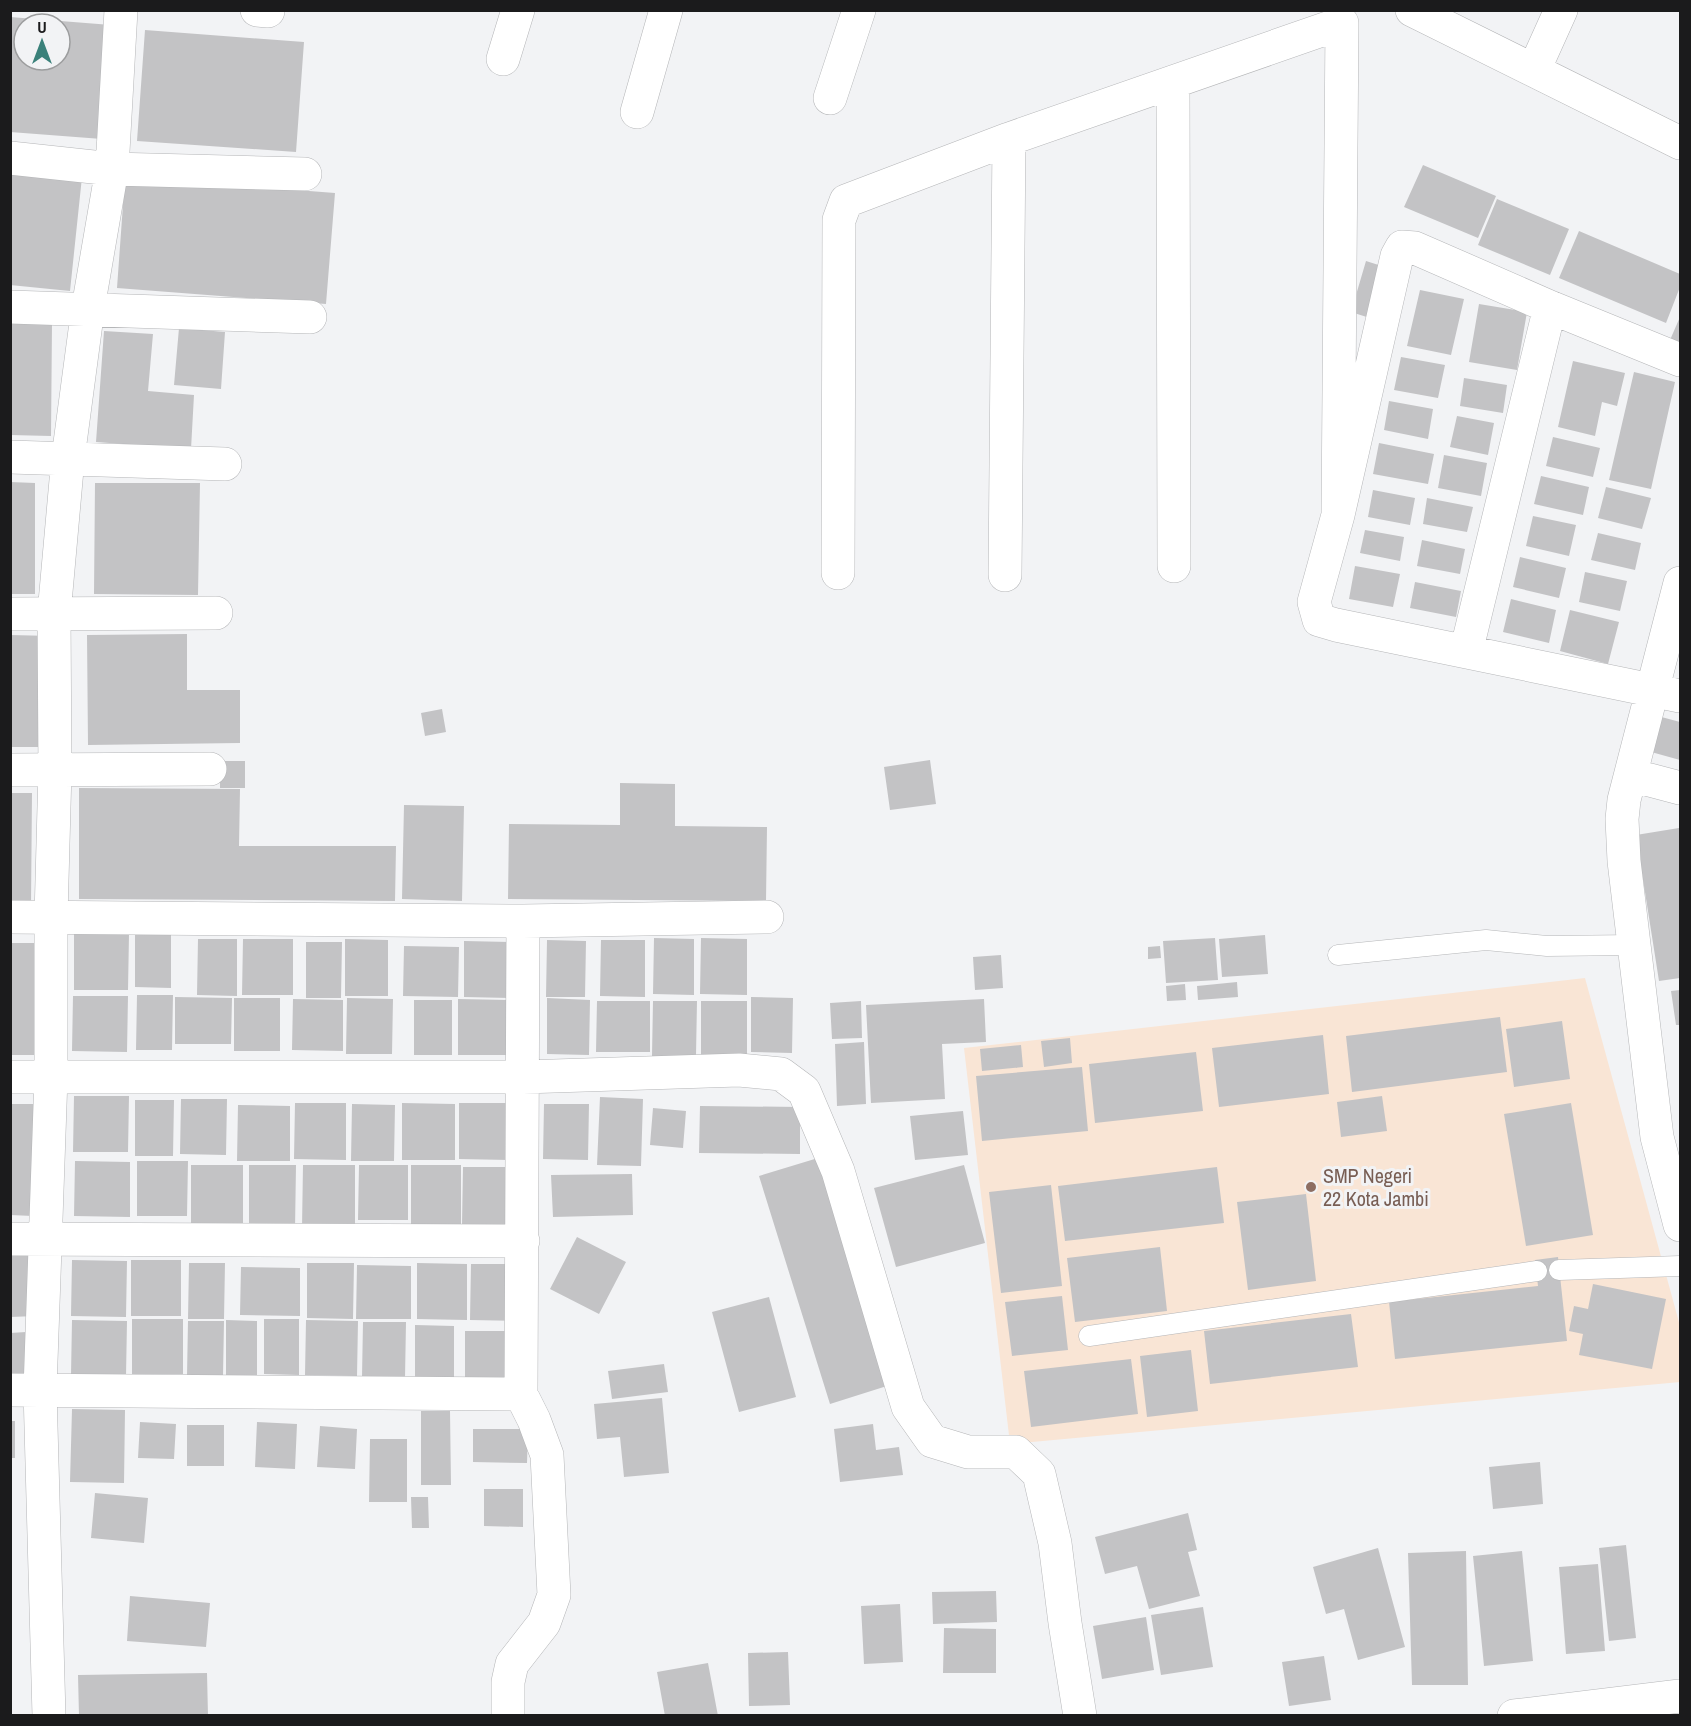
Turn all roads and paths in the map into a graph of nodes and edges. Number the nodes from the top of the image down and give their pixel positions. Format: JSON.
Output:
{"nodes":[{"id":1,"x":122,"y":10,"type":"edge"},
{"id":2,"x":257,"y":10,"type":"edge"},
{"id":3,"x":518,"y":10,"type":"edge"},
{"id":4,"x":666,"y":10,"type":"edge"},
{"id":5,"x":859,"y":10,"type":"edge"},
{"id":6,"x":1412,"y":10,"type":"edge"},
{"id":7,"x":1561,"y":10,"type":"edge"},
{"id":8,"x":268,"y":11,"type":"edge"},
{"id":9,"x":1350,"y":17,"type":"edge"},
{"id":10,"x":502,"y":58,"type":"dead end"},
{"id":11,"x":1534,"y":70,"type":"junction"},
{"id":12,"x":1173,"y":82,"type":"junction"},
{"id":13,"x":830,"y":98,"type":"dead end"},
{"id":14,"x":637,"y":112,"type":"dead end"},
{"id":15,"x":1009,"y":139,"type":"junction"},
{"id":16,"x":1680,"y":143,"type":"edge"},
{"id":17,"x":10,"y":158,"type":"edge"},
{"id":18,"x":112,"y":169,"type":"junction"},
{"id":19,"x":304,"y":174,"type":"dead end"},
{"id":20,"x":10,"y":307,"type":"edge"},
{"id":21,"x":1550,"y":307,"type":"junction"},
{"id":22,"x":88,"y":308,"type":"junction"},
{"id":23,"x":310,"y":317,"type":"dead end"},
{"id":24,"x":1680,"y":360,"type":"edge"},
{"id":25,"x":10,"y":458,"type":"edge"},
{"id":26,"x":68,"y":458,"type":"junction"},
{"id":27,"x":225,"y":464,"type":"dead end"},
{"id":28,"x":1338,"y":515,"type":"junction"},
{"id":29,"x":1174,"y":566,"type":"dead end"},
{"id":30,"x":838,"y":573,"type":"dead end"},
{"id":31,"x":1005,"y":575,"type":"dead end"},
{"id":32,"x":1680,"y":583,"type":"edge"},
{"id":33,"x":216,"y":613,"type":"dead end"},
{"id":34,"x":10,"y":614,"type":"edge"},
{"id":35,"x":54,"y":614,"type":"junction"},
{"id":36,"x":1466,"y":652,"type":"junction"},
{"id":37,"x":1666,"y":694,"type":"edge"},
{"id":38,"x":10,"y":770,"type":"edge"},
{"id":39,"x":55,"y":770,"type":"junction"},
{"id":40,"x":210,"y":770,"type":"dead end"},
{"id":41,"x":1630,"y":775,"type":"junction"},
{"id":42,"x":1680,"y":788,"type":"edge"},
{"id":43,"x":10,"y":917,"type":"edge"},
{"id":44,"x":51,"y":917,"type":"junction"},
{"id":45,"x":767,"y":917,"type":"dead end"},
{"id":46,"x":523,"y":921,"type":"junction"},
{"id":47,"x":1634,"y":945,"type":"junction"},
{"id":48,"x":1338,"y":955,"type":"dead end"},
{"id":49,"x":10,"y":1077,"type":"edge"},
{"id":50,"x":51,"y":1077,"type":"junction"},
{"id":51,"x":523,"y":1077,"type":"junction"},
{"id":52,"x":1669,"y":1136,"type":"edge"},
{"id":53,"x":1680,"y":1225,"type":"edge"},
{"id":54,"x":10,"y":1239,"type":"edge"},
{"id":55,"x":46,"y":1239,"type":"junction"},
{"id":56,"x":523,"y":1241,"type":"junction"},
{"id":57,"x":1680,"y":1266,"type":"edge"},
{"id":58,"x":1559,"y":1270,"type":"dead end"},
{"id":59,"x":1537,"y":1271,"type":"dead end"},
{"id":60,"x":1089,"y":1336,"type":"dead end"},
{"id":61,"x":25,"y":1390,"type":"edge"},
{"id":62,"x":521,"y":1394,"type":"junction"},
{"id":63,"x":1677,"y":1702,"type":"edge"},
{"id":64,"x":49,"y":1716,"type":"edge"},
{"id":65,"x":508,"y":1716,"type":"edge"},
{"id":66,"x":1080,"y":1716,"type":"edge"},
{"id":67,"x":1514,"y":1716,"type":"edge"}],
"edges":[{"from":1,"to":18,"type":"street"},
{"from":2,"to":8,"type":"street"},
{"from":3,"to":10,"type":"street"},
{"from":4,"to":14,"type":"street"},
{"from":5,"to":13,"type":"street"},
{"from":6,"to":11,"type":"street"},
{"from":7,"to":11,"type":"street"},
{"from":9,"to":12,"type":"street"},
{"from":9,"to":28,"type":"street"},
{"from":11,"to":16,"type":"street"},
{"from":12,"to":15,"type":"street"},
{"from":12,"to":29,"type":"street"},
{"from":15,"to":30,"type":"street"},
{"from":15,"to":31,"type":"street"},
{"from":17,"to":18,"type":"street"},
{"from":18,"to":19,"type":"street"},
{"from":18,"to":22,"type":"street"},
{"from":20,"to":22,"type":"street"},
{"from":21,"to":24,"type":"street"},
{"from":21,"to":28,"type":"street"},
{"from":21,"to":36,"type":"street"},
{"from":22,"to":23,"type":"street"},
{"from":22,"to":26,"type":"street"},
{"from":25,"to":26,"type":"street"},
{"from":26,"to":27,"type":"street"},
{"from":26,"to":35,"type":"street"},
{"from":28,"to":36,"type":"street"},
{"from":32,"to":37,"type":"street"},
{"from":33,"to":35,"type":"street"},
{"from":34,"to":35,"type":"street"},
{"from":35,"to":39,"type":"street"},
{"from":36,"to":37,"type":"street"},
{"from":37,"to":41,"type":"street"},
{"from":38,"to":39,"type":"street"},
{"from":39,"to":40,"type":"street"},
{"from":39,"to":44,"type":"street"},
{"from":41,"to":42,"type":"street"},
{"from":41,"to":47,"type":"street"},
{"from":43,"to":44,"type":"street"},
{"from":44,"to":46,"type":"street"},
{"from":44,"to":50,"type":"street"},
{"from":45,"to":46,"type":"street"},
{"from":46,"to":51,"type":"street"},
{"from":47,"to":48,"type":"lane"},
{"from":47,"to":52,"type":"street"},
{"from":49,"to":50,"type":"street"},
{"from":50,"to":51,"type":"street"},
{"from":50,"to":55,"type":"street"},
{"from":51,"to":56,"type":"street"},
{"from":51,"to":66,"type":"street"},
{"from":52,"to":53,"type":"street"},
{"from":54,"to":55,"type":"street"},
{"from":55,"to":56,"type":"street"},
{"from":55,"to":61,"type":"street"},
{"from":56,"to":62,"type":"street"},
{"from":57,"to":58,"type":"lane"},
{"from":59,"to":60,"type":"lane"},
{"from":61,"to":62,"type":"street"},
{"from":61,"to":64,"type":"street"},
{"from":62,"to":65,"type":"street"},
{"from":63,"to":67,"type":"street"}]}
